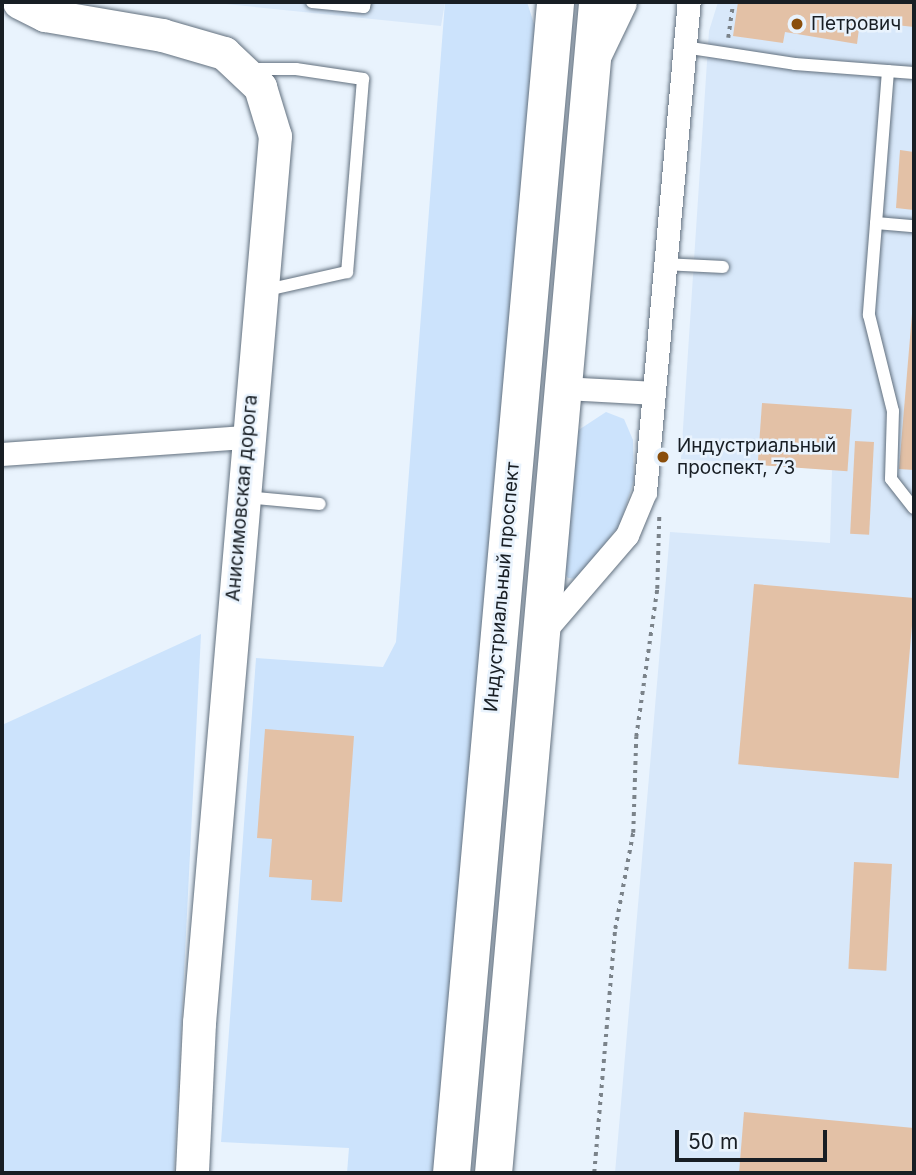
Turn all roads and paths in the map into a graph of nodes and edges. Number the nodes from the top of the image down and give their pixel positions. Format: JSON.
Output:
{"nodes":[{"id":1,"x":19,"y":2,"type":"edge"},
{"id":2,"x":313,"y":2,"type":"edge"},
{"id":3,"x":365,"y":2,"type":"edge"},
{"id":4,"x":537,"y":2,"type":"edge"},
{"id":5,"x":555,"y":2,"type":"edge"},
{"id":6,"x":597,"y":2,"type":"edge"},
{"id":7,"x":620,"y":2,"type":"edge"},
{"id":8,"x":689,"y":2,"type":"edge"},
{"id":9,"x":733,"y":2,"type":"edge"},
{"id":10,"x":684,"y":47,"type":"junction"},
{"id":11,"x":550,"y":54,"type":"junction"},
{"id":12,"x":740,"y":56,"type":"junction"},
{"id":13,"x":592,"y":60,"type":"junction"},
{"id":14,"x":245,"y":69,"type":"junction"},
{"id":15,"x":888,"y":71,"type":"junction"},
{"id":16,"x":914,"y":73,"type":"edge"},
{"id":17,"x":876,"y":223,"type":"junction"},
{"id":18,"x":914,"y":226,"type":"edge"},
{"id":19,"x":664,"y":264,"type":"junction"},
{"id":20,"x":723,"y":267,"type":"dead end"},
{"id":21,"x":261,"y":292,"type":"junction"},
{"id":22,"x":563,"y":388,"type":"junction"},
{"id":23,"x":653,"y":393,"type":"junction"},
{"id":24,"x":247,"y":437,"type":"junction"},
{"id":25,"x":2,"y":454,"type":"edge"},
{"id":26,"x":242,"y":497,"type":"junction"},
{"id":27,"x":320,"y":504,"type":"dead end"},
{"id":28,"x":914,"y":508,"type":"edge"},
{"id":29,"x":658,"y":512,"type":"dead end"},
{"id":30,"x":541,"y":635,"type":"junction"},
{"id":31,"x":192,"y":1173,"type":"edge"},
{"id":32,"x":451,"y":1173,"type":"edge"},
{"id":33,"x":493,"y":1173,"type":"edge"},
{"id":34,"x":594,"y":1173,"type":"edge"}],
"edges":[{"from":1,"to":14,"type":"street","name":"Анисимовская дорога"},
{"from":2,"to":3,"type":"lane"},
{"from":4,"to":11,"type":"street"},
{"from":5,"to":11,"type":"main road","name":"Индустриальный проспект"},
{"from":6,"to":13,"type":"main road"},
{"from":7,"to":13,"type":"street"},
{"from":8,"to":10,"type":"street"},
{"from":9,"to":12,"type":"path"},
{"from":10,"to":12,"type":"lane"},
{"from":10,"to":19,"type":"street"},
{"from":11,"to":32,"type":"main road","name":"Индустриальный проспект"},
{"from":12,"to":15,"type":"lane"},
{"from":13,"to":22,"type":"main road"},
{"from":14,"to":21,"type":"street","name":"Анисимовская дорога"},
{"from":14,"to":21,"type":"lane"},
{"from":15,"to":16,"type":"lane"},
{"from":15,"to":17,"type":"lane"},
{"from":17,"to":18,"type":"lane"},
{"from":17,"to":28,"type":"lane"},
{"from":19,"to":20,"type":"lane"},
{"from":19,"to":23,"type":"street"},
{"from":21,"to":24,"type":"street","name":"Анисимовская дорога"},
{"from":22,"to":23,"type":"street"},
{"from":22,"to":30,"type":"main road"},
{"from":23,"to":30,"type":"street"},
{"from":24,"to":25,"type":"street"},
{"from":24,"to":26,"type":"street","name":"Анисимовская дорога"},
{"from":26,"to":27,"type":"lane"},
{"from":26,"to":31,"type":"street","name":"Анисимовская дорога"},
{"from":29,"to":34,"type":"path"},
{"from":30,"to":33,"type":"main road"}]}
